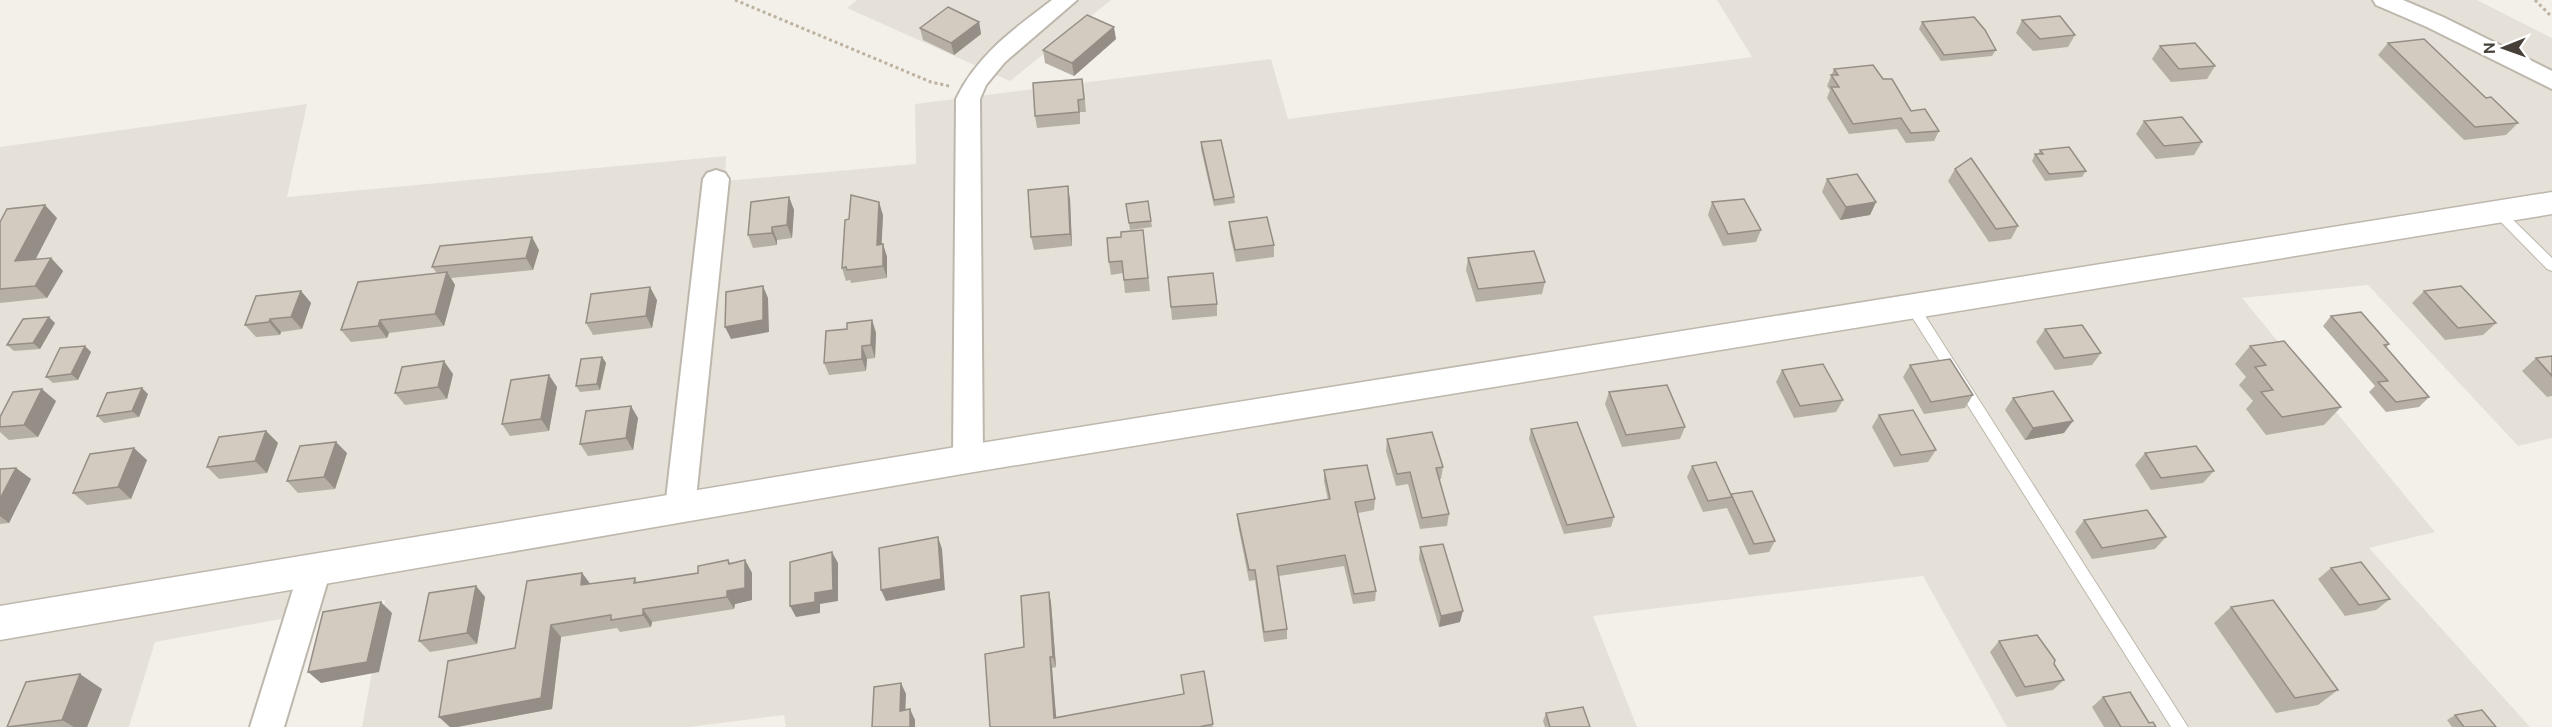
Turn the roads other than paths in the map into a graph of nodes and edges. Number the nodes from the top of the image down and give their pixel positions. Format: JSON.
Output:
{"nodes":[{"id":1,"x":1066,"y":0,"type":"edge"},
{"id":2,"x":2384,"y":0,"type":"edge"},
{"id":3,"x":2552,"y":81,"type":"edge"},
{"id":4,"x":716,"y":179,"type":"dead end"},
{"id":5,"x":2552,"y":204,"type":"edge"},
{"id":6,"x":2498,"y":212,"type":"junction"},
{"id":7,"x":2552,"y":266,"type":"edge"},
{"id":8,"x":1912,"y":306,"type":"junction"},
{"id":9,"x":969,"y":459,"type":"junction"},
{"id":10,"x":680,"y":508,"type":"junction"},
{"id":11,"x":315,"y":570,"type":"junction"},
{"id":12,"x":0,"y":623,"type":"edge"},
{"id":13,"x":267,"y":727,"type":"edge"},
{"id":14,"x":2180,"y":727,"type":"edge"}],
"edges":[{"from":1,"to":9,"type":"street"},
{"from":2,"to":3,"type":"street"},
{"from":4,"to":10,"type":"street"},
{"from":5,"to":6,"type":"street"},
{"from":6,"to":7,"type":"lane"},
{"from":6,"to":8,"type":"street"},
{"from":8,"to":9,"type":"street"},
{"from":8,"to":14,"type":"lane"},
{"from":9,"to":10,"type":"street"},
{"from":10,"to":11,"type":"street"},
{"from":11,"to":12,"type":"street"},
{"from":11,"to":13,"type":"street"}]}
